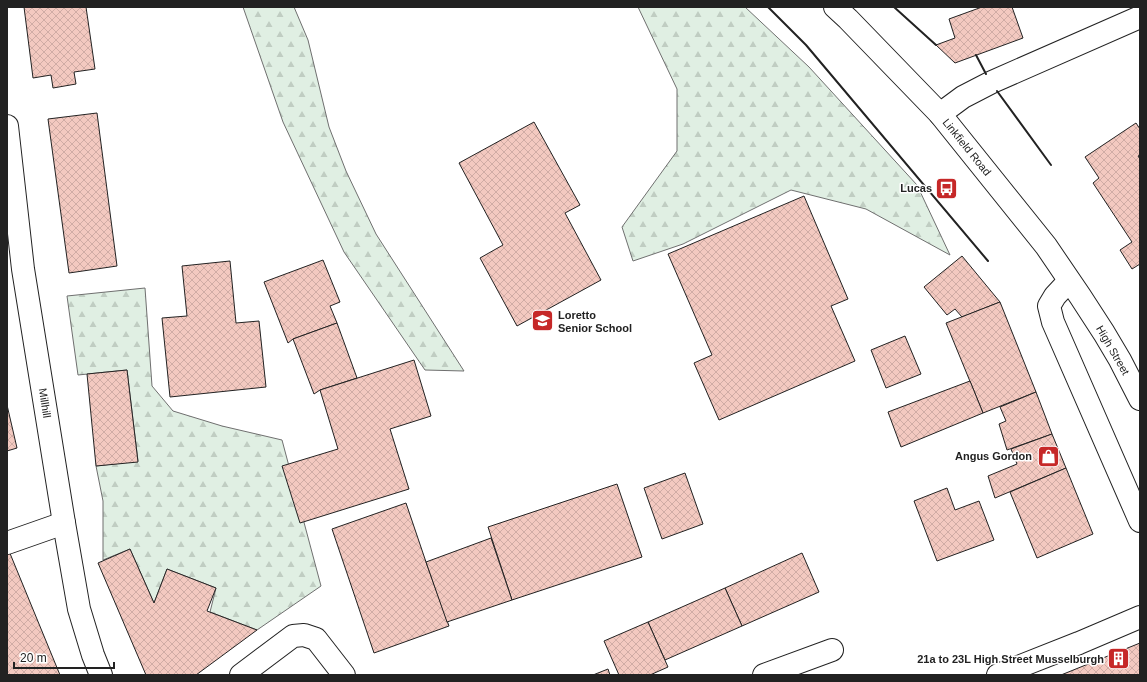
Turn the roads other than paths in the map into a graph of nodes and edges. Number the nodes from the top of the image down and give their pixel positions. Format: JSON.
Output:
{"nodes":[{"id":1,"x":835,"y":7,"type":"edge"},
{"id":2,"x":1140,"y":17,"type":"edge"},
{"id":3,"x":940,"y":114,"type":"junction"},
{"id":4,"x":7,"y":126,"type":"edge"},
{"id":5,"x":15,"y":271,"type":"edge"},
{"id":6,"x":1069,"y":281,"type":"junction"},
{"id":7,"x":1084,"y":301,"type":"joint"},
{"id":8,"x":1140,"y":399,"type":"edge"},
{"id":9,"x":1140,"y":521,"type":"edge"},
{"id":10,"x":64,"y":523,"type":"junction"},
{"id":11,"x":7,"y":543,"type":"edge"},
{"id":12,"x":1140,"y":617,"type":"edge"},
{"id":13,"x":832,"y":650,"type":"dead end"},
{"id":14,"x":101,"y":675,"type":"edge"},
{"id":15,"x":241,"y":675,"type":"edge"},
{"id":16,"x":344,"y":675,"type":"edge"},
{"id":17,"x":764,"y":675,"type":"edge"},
{"id":18,"x":998,"y":675,"type":"edge"}],
"edges":[{"from":1,"to":3,"type":"street","name":"Linkfield Road"},
{"from":2,"to":3,"type":"street"},
{"from":3,"to":6,"type":"street","name":"Linkfield Road"},
{"from":4,"to":5,"type":"street","name":"Millhill"},
{"from":5,"to":10,"type":"street","name":"Millhill"},
{"from":6,"to":7,"type":"street","name":"Linkfield Road"},
{"from":6,"to":9,"type":"street"},
{"from":7,"to":8,"type":"street","name":"High Street"},
{"from":10,"to":11,"type":"street"},
{"from":10,"to":14,"type":"street","name":"Millhill"},
{"from":12,"to":18,"type":"street"},
{"from":13,"to":17,"type":"street"},
{"from":15,"to":16,"type":"street"}]}
